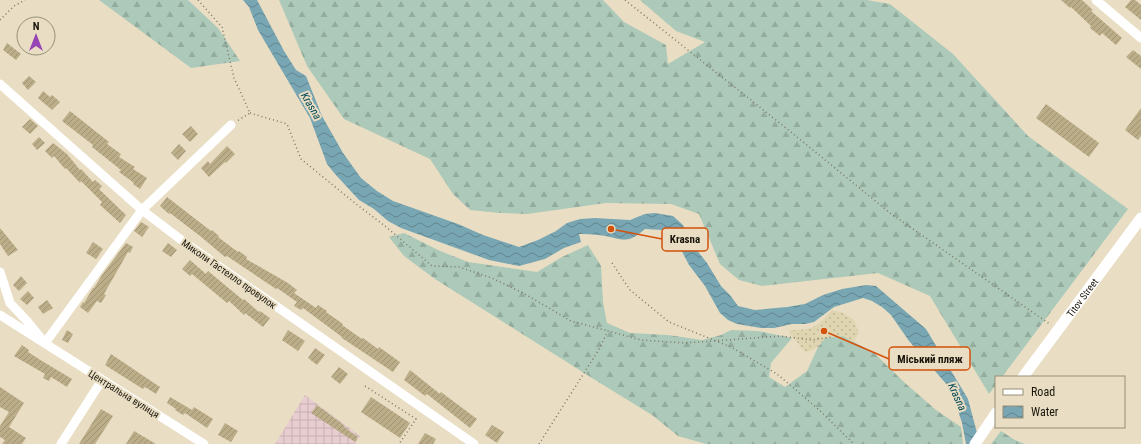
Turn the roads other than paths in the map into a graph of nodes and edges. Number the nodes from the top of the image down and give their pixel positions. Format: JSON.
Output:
{"nodes":[{"id":1,"x":1096,"y":0,"type":"edge"},
{"id":2,"x":1141,"y":38,"type":"edge"},
{"id":3,"x":0,"y":84,"type":"edge"},
{"id":4,"x":231,"y":125,"type":"road end"},
{"id":5,"x":142,"y":210,"type":"junction"},
{"id":6,"x":1141,"y":218,"type":"edge"},
{"id":7,"x":0,"y":272,"type":"edge"},
{"id":8,"x":0,"y":315,"type":"edge"},
{"id":9,"x":45,"y":343,"type":"junction"},
{"id":10,"x":1024,"y":376,"type":"edge"},
{"id":11,"x":102,"y":380,"type":"junction"},
{"id":12,"x":995,"y":414,"type":"edge"},
{"id":13,"x":61,"y":444,"type":"edge"},
{"id":14,"x":204,"y":444,"type":"edge"},
{"id":15,"x":474,"y":444,"type":"edge"},
{"id":16,"x":975,"y":444,"type":"edge"}],
"edges":[{"from":1,"to":2,"type":"street"},
{"from":3,"to":5,"type":"street","name":"Миколи Гастелло провулок"},
{"from":4,"to":5,"type":"street"},
{"from":5,"to":9,"type":"street"},
{"from":5,"to":15,"type":"street","name":"Миколи Гастелло провулок"},
{"from":6,"to":10,"type":"street","name":"Titov Street"},
{"from":7,"to":9,"type":"street","name":"Центральна вулиця"},
{"from":8,"to":9,"type":"street","name":"Центральна вулиця"},
{"from":9,"to":11,"type":"street","name":"Центральна вулиця"},
{"from":11,"to":13,"type":"street"},
{"from":11,"to":14,"type":"street","name":"Центральна вулиця"},
{"from":12,"to":16,"type":"street"}]}
